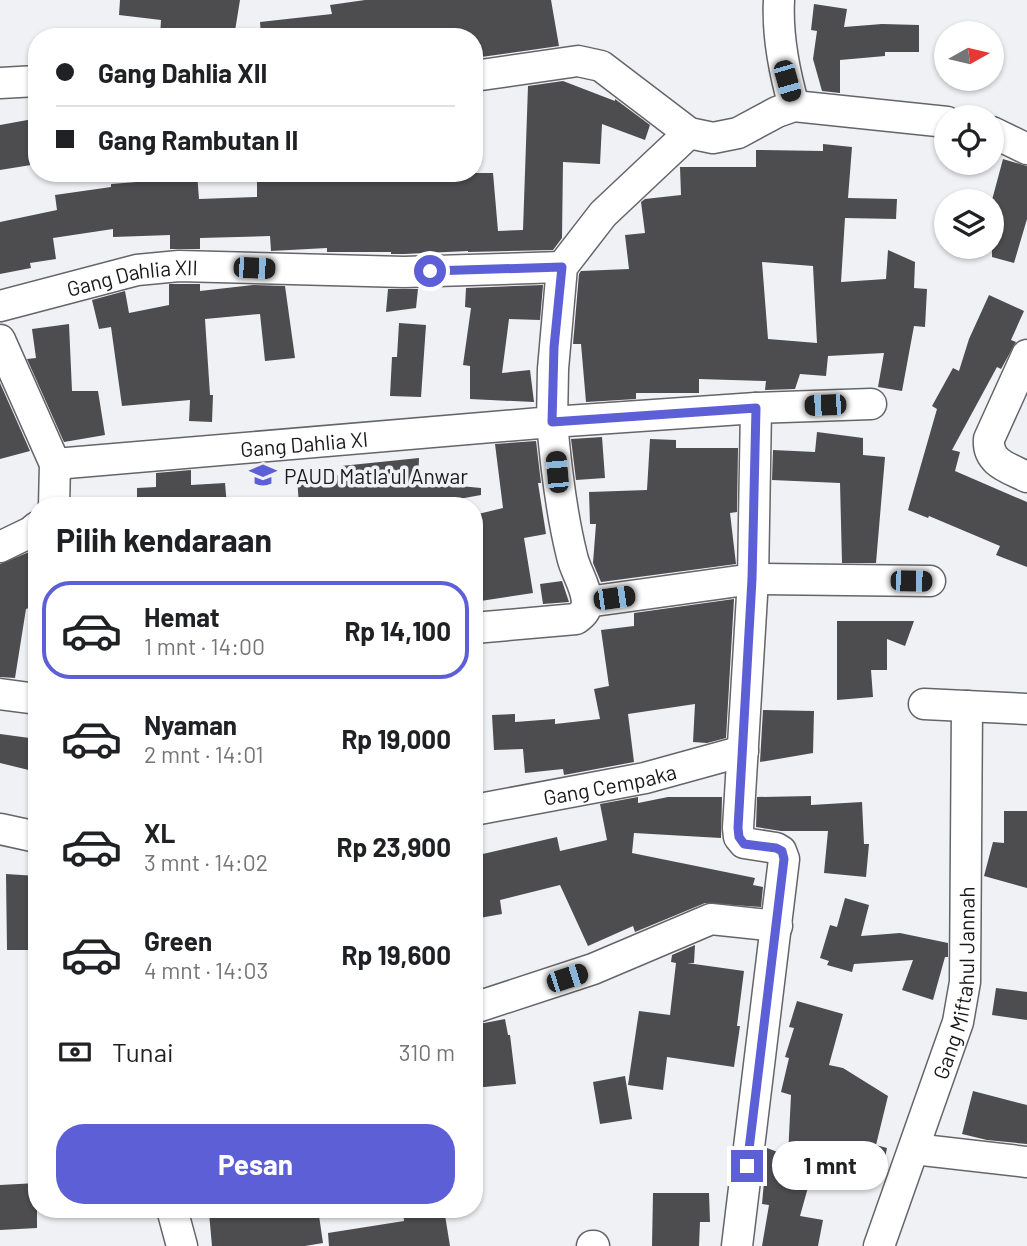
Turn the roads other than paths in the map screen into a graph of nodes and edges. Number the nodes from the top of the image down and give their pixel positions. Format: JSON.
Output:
{"nodes":[{"id":1,"x":779,"y":0,"type":"edge"},
{"id":2,"x":483,"y":75,"type":"edge"},
{"id":3,"x":28,"y":81,"type":"edge"},
{"id":4,"x":0,"y":83,"type":"edge"},
{"id":5,"x":794,"y":106,"type":"junction"},
{"id":6,"x":934,"y":121,"type":"edge"},
{"id":7,"x":689,"y":132,"type":"junction"},
{"id":8,"x":1004,"y":138,"type":"edge"},
{"id":9,"x":1027,"y":149,"type":"edge"},
{"id":10,"x":562,"y":267,"type":"junction"},
{"id":11,"x":0,"y":306,"type":"edge"},
{"id":12,"x":0,"y":340,"type":"edge"},
{"id":13,"x":1027,"y":355,"type":"edge"},
{"id":14,"x":871,"y":404,"type":"dead end"},
{"id":15,"x":756,"y":408,"type":"junction"},
{"id":16,"x":552,"y":422,"type":"junction"},
{"id":17,"x":55,"y":464,"type":"junction"},
{"id":18,"x":1027,"y":477,"type":"edge"},
{"id":19,"x":54,"y":497,"type":"edge"},
{"id":20,"x":28,"y":533,"type":"edge"},
{"id":21,"x":0,"y":547,"type":"edge"},
{"id":22,"x":752,"y":579,"type":"junction"},
{"id":23,"x":930,"y":582,"type":"dead end"},
{"id":24,"x":587,"y":602,"type":"junction"},
{"id":25,"x":483,"y":627,"type":"edge"},
{"id":26,"x":0,"y":694,"type":"edge"},
{"id":27,"x":28,"y":698,"type":"edge"},
{"id":28,"x":924,"y":704,"type":"dead end"},
{"id":29,"x":967,"y":706,"type":"junction"},
{"id":30,"x":1027,"y":709,"type":"edge"},
{"id":31,"x":743,"y":751,"type":"junction"},
{"id":32,"x":483,"y":808,"type":"edge"},
{"id":33,"x":0,"y":829,"type":"edge"},
{"id":34,"x":28,"y":834,"type":"edge"},
{"id":35,"x":777,"y":926,"type":"junction"},
{"id":36,"x":483,"y":1005,"type":"edge"},
{"id":37,"x":914,"y":1149,"type":"junction"},
{"id":38,"x":1027,"y":1162,"type":"edge"},
{"id":39,"x":174,"y":1218,"type":"edge"},
{"id":40,"x":182,"y":1246,"type":"edge"},
{"id":41,"x":737,"y":1246,"type":"edge"},
{"id":42,"x":879,"y":1246,"type":"edge"}],
"edges":[{"from":1,"to":5,"type":"street"},
{"from":2,"to":7,"type":"street"},
{"from":3,"to":4,"type":"street"},
{"from":5,"to":6,"type":"street"},
{"from":5,"to":7,"type":"street"},
{"from":7,"to":10,"type":"street"},
{"from":8,"to":9,"type":"street"},
{"from":10,"to":11,"type":"street","name":"Gang Dahlia XII"},
{"from":10,"to":16,"type":"street"},
{"from":12,"to":17,"type":"street"},
{"from":13,"to":18,"type":"street"},
{"from":14,"to":15,"type":"street","name":"Gang Dahlia XI"},
{"from":15,"to":16,"type":"street","name":"Gang Dahlia XI"},
{"from":15,"to":22,"type":"street"},
{"from":16,"to":17,"type":"street","name":"Gang Dahlia XI"},
{"from":16,"to":24,"type":"street"},
{"from":17,"to":19,"type":"street"},
{"from":20,"to":21,"type":"street"},
{"from":22,"to":23,"type":"street"},
{"from":22,"to":24,"type":"street"},
{"from":22,"to":31,"type":"street"},
{"from":24,"to":25,"type":"street"},
{"from":26,"to":27,"type":"street"},
{"from":28,"to":29,"type":"street"},
{"from":29,"to":30,"type":"street"},
{"from":29,"to":37,"type":"street","name":"Gang Miftahul Jannah"},
{"from":31,"to":32,"type":"street","name":"Gang Cempaka"},
{"from":31,"to":35,"type":"street"},
{"from":33,"to":34,"type":"street"},
{"from":35,"to":36,"type":"street"},
{"from":35,"to":41,"type":"street"},
{"from":37,"to":38,"type":"street"},
{"from":37,"to":42,"type":"street","name":"Gang Miftahul Jannah"},
{"from":39,"to":40,"type":"street"}]}
